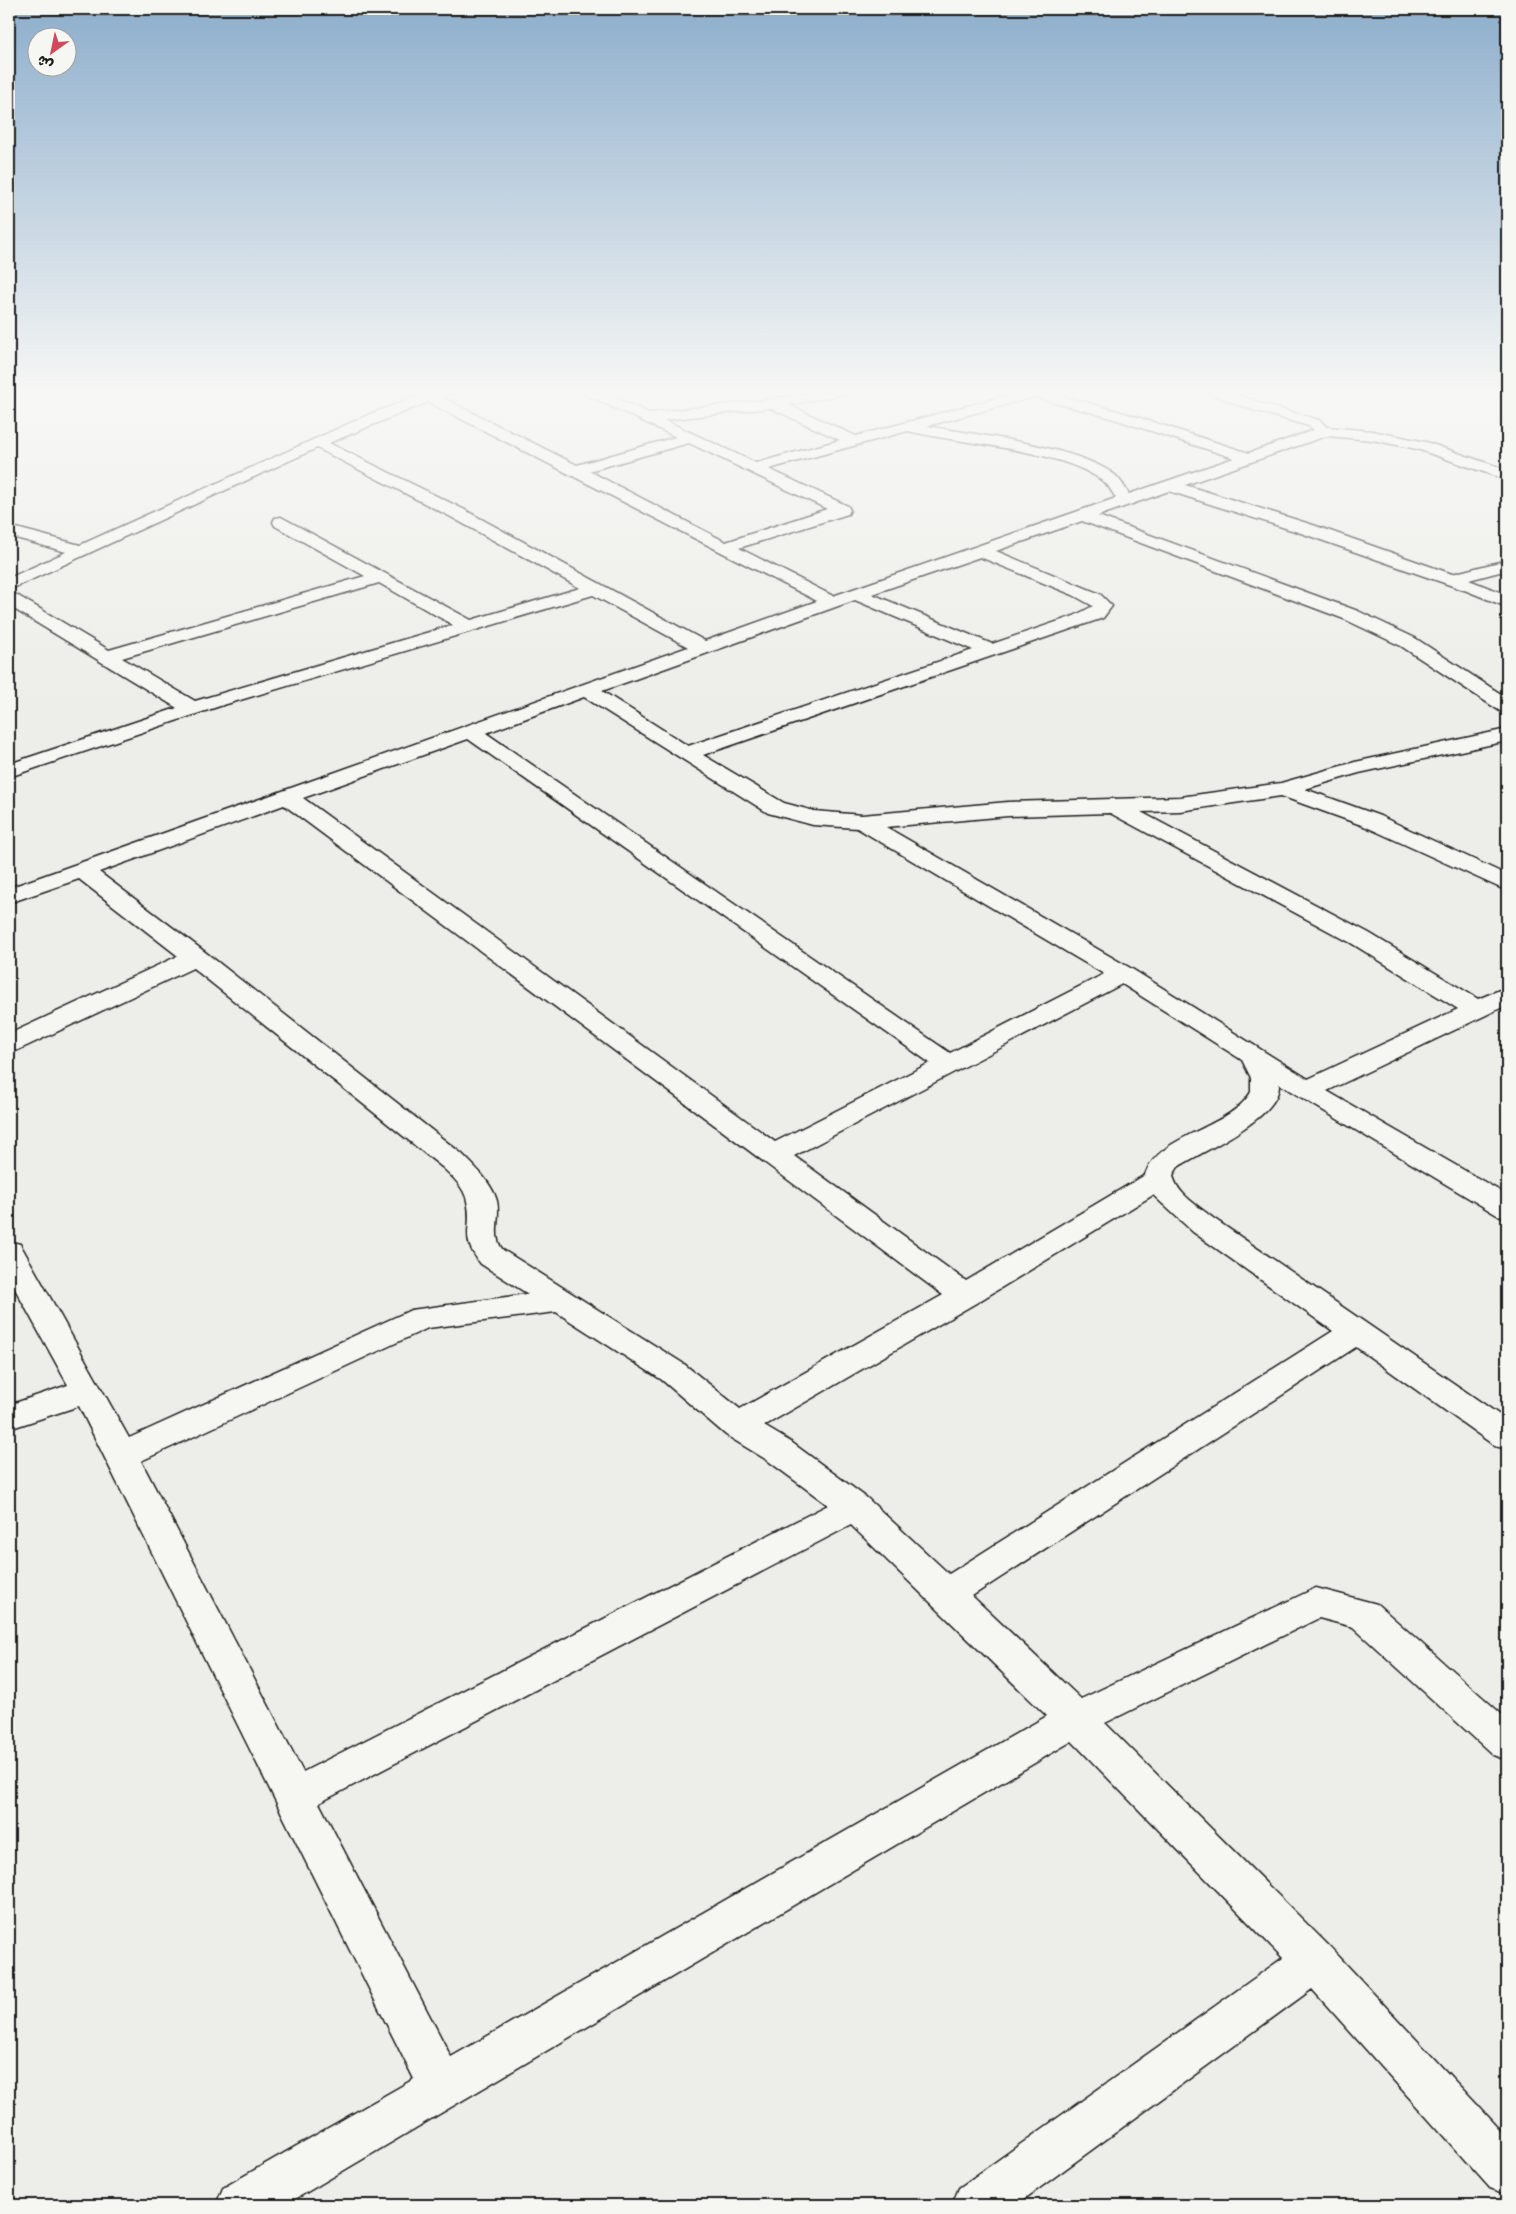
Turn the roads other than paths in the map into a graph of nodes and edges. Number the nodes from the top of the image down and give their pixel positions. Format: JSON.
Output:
{"nodes":[{"id":1,"x":208,"y":493,"type":"edge"},
{"id":2,"x":418,"y":493,"type":"edge"},
{"id":3,"x":618,"y":493,"type":"edge"},
{"id":4,"x":806,"y":493,"type":"edge"},
{"id":5,"x":1120,"y":493,"type":"edge"},
{"id":6,"x":1144,"y":493,"type":"edge"},
{"id":7,"x":1194,"y":493,"type":"edge"},
{"id":8,"x":1124,"y":500,"type":"junction"},
{"id":9,"x":1080,"y":514,"type":"junction"},
{"id":10,"x":281,"y":522,"type":"dead end"},
{"id":11,"x":9,"y":531,"type":"edge"},
{"id":12,"x":726,"y":547,"type":"junction"},
{"id":13,"x":82,"y":551,"type":"junction"},
{"id":14,"x":982,"y":552,"type":"junction"},
{"id":15,"x":1507,"y":565,"type":"edge"},
{"id":16,"x":381,"y":577,"type":"junction"},
{"id":17,"x":1451,"y":579,"type":"junction"},
{"id":18,"x":9,"y":585,"type":"edge"},
{"id":19,"x":596,"y":589,"type":"junction"},
{"id":20,"x":855,"y":594,"type":"junction"},
{"id":21,"x":9,"y":598,"type":"edge"},
{"id":22,"x":832,"y":602,"type":"junction"},
{"id":23,"x":1507,"y":602,"type":"edge"},
{"id":24,"x":469,"y":626,"type":"junction"},
{"id":25,"x":703,"y":648,"type":"junction"},
{"id":26,"x":992,"y":651,"type":"junction"},
{"id":27,"x":106,"y":657,"type":"junction"},
{"id":28,"x":585,"y":689,"type":"junction"},
{"id":29,"x":1507,"y":707,"type":"edge"},
{"id":30,"x":193,"y":709,"type":"junction"},
{"id":31,"x":470,"y":731,"type":"junction"},
{"id":32,"x":1501,"y":740,"type":"edge"},
{"id":33,"x":686,"y":754,"type":"junction"},
{"id":34,"x":14,"y":762,"type":"edge"},
{"id":35,"x":1283,"y":789,"type":"junction"},
{"id":36,"x":287,"y":797,"type":"junction"},
{"id":37,"x":1116,"y":807,"type":"junction"},
{"id":38,"x":862,"y":822,"type":"junction"},
{"id":39,"x":82,"y":870,"type":"junction"},
{"id":40,"x":1507,"y":884,"type":"edge"},
{"id":41,"x":9,"y":896,"type":"edge"},
{"id":42,"x":196,"y":957,"type":"junction"},
{"id":43,"x":1123,"y":974,"type":"junction"},
{"id":44,"x":1507,"y":995,"type":"edge"},
{"id":45,"x":1476,"y":1009,"type":"junction"},
{"id":46,"x":9,"y":1044,"type":"edge"},
{"id":47,"x":1252,"y":1056,"type":"junction"},
{"id":48,"x":948,"y":1064,"type":"junction"},
{"id":49,"x":1307,"y":1090,"type":"junction"},
{"id":50,"x":773,"y":1155,"type":"junction"},
{"id":51,"x":1158,"y":1179,"type":"junction"},
{"id":52,"x":1507,"y":1207,"type":"edge"},
{"id":53,"x":9,"y":1251,"type":"edge"},
{"id":54,"x":965,"y":1296,"type":"junction"},
{"id":55,"x":562,"y":1301,"type":"junction"},
{"id":56,"x":1356,"y":1332,"type":"junction"},
{"id":57,"x":88,"y":1391,"type":"junction"},
{"id":58,"x":9,"y":1417,"type":"edge"},
{"id":59,"x":738,"y":1426,"type":"junction"},
{"id":60,"x":1507,"y":1437,"type":"edge"},
{"id":61,"x":121,"y":1456,"type":"junction"},
{"id":62,"x":855,"y":1507,"type":"junction"},
{"id":63,"x":945,"y":1595,"type":"junction"},
{"id":64,"x":1076,"y":1720,"type":"junction"},
{"id":65,"x":1507,"y":1743,"type":"edge"},
{"id":66,"x":294,"y":1796,"type":"junction"},
{"id":67,"x":1315,"y":1961,"type":"junction"},
{"id":68,"x":443,"y":2088,"type":"junction"},
{"id":69,"x":1507,"y":2171,"type":"edge"},
{"id":70,"x":240,"y":2205,"type":"edge"},
{"id":71,"x":976,"y":2205,"type":"edge"}],
"edges":[{"from":1,"to":13,"type":"street"},
{"from":2,"to":19,"type":"street"},
{"from":3,"to":12,"type":"street"},
{"from":4,"to":12,"type":"street"},
{"from":5,"to":8,"type":"street"},
{"from":6,"to":8,"type":"street"},
{"from":7,"to":17,"type":"street"},
{"from":8,"to":9,"type":"street"},
{"from":9,"to":14,"type":"street"},
{"from":9,"to":29,"type":"street"},
{"from":10,"to":16,"type":"street"},
{"from":11,"to":13,"type":"street"},
{"from":12,"to":22,"type":"street"},
{"from":13,"to":18,"type":"street"},
{"from":14,"to":20,"type":"street"},
{"from":14,"to":26,"type":"street"},
{"from":15,"to":17,"type":"street"},
{"from":16,"to":24,"type":"street"},
{"from":16,"to":27,"type":"street"},
{"from":17,"to":23,"type":"street"},
{"from":19,"to":24,"type":"street"},
{"from":19,"to":25,"type":"street"},
{"from":20,"to":22,"type":"street"},
{"from":20,"to":26,"type":"street"},
{"from":21,"to":27,"type":"street"},
{"from":22,"to":25,"type":"street"},
{"from":24,"to":30,"type":"street"},
{"from":25,"to":28,"type":"street"},
{"from":26,"to":33,"type":"street"},
{"from":27,"to":30,"type":"street"},
{"from":28,"to":31,"type":"street"},
{"from":28,"to":33,"type":"street"},
{"from":30,"to":34,"type":"street"},
{"from":31,"to":36,"type":"street"},
{"from":31,"to":48,"type":"street"},
{"from":32,"to":35,"type":"street"},
{"from":33,"to":38,"type":"street"},
{"from":35,"to":37,"type":"street"},
{"from":35,"to":40,"type":"street"},
{"from":36,"to":39,"type":"street"},
{"from":36,"to":50,"type":"street"},
{"from":37,"to":38,"type":"street"},
{"from":37,"to":45,"type":"street"},
{"from":38,"to":43,"type":"street"},
{"from":39,"to":41,"type":"street"},
{"from":39,"to":42,"type":"street"},
{"from":42,"to":46,"type":"street"},
{"from":42,"to":55,"type":"street"},
{"from":43,"to":47,"type":"street"},
{"from":43,"to":48,"type":"street"},
{"from":44,"to":45,"type":"street"},
{"from":45,"to":49,"type":"street"},
{"from":47,"to":49,"type":"street"},
{"from":47,"to":51,"type":"street"},
{"from":48,"to":50,"type":"street"},
{"from":49,"to":52,"type":"street"},
{"from":50,"to":54,"type":"street"},
{"from":51,"to":54,"type":"street"},
{"from":51,"to":56,"type":"street"},
{"from":53,"to":57,"type":"street"},
{"from":54,"to":59,"type":"street"},
{"from":55,"to":59,"type":"street"},
{"from":55,"to":61,"type":"street"},
{"from":56,"to":60,"type":"street"},
{"from":56,"to":63,"type":"street"},
{"from":57,"to":58,"type":"street"},
{"from":57,"to":61,"type":"street"},
{"from":59,"to":62,"type":"street"},
{"from":61,"to":66,"type":"street"},
{"from":62,"to":63,"type":"street"},
{"from":62,"to":66,"type":"street"},
{"from":63,"to":64,"type":"street"},
{"from":64,"to":65,"type":"street"},
{"from":64,"to":67,"type":"street"},
{"from":64,"to":68,"type":"street"},
{"from":66,"to":68,"type":"street"},
{"from":67,"to":69,"type":"street"},
{"from":67,"to":71,"type":"street"},
{"from":68,"to":70,"type":"street"}]}
